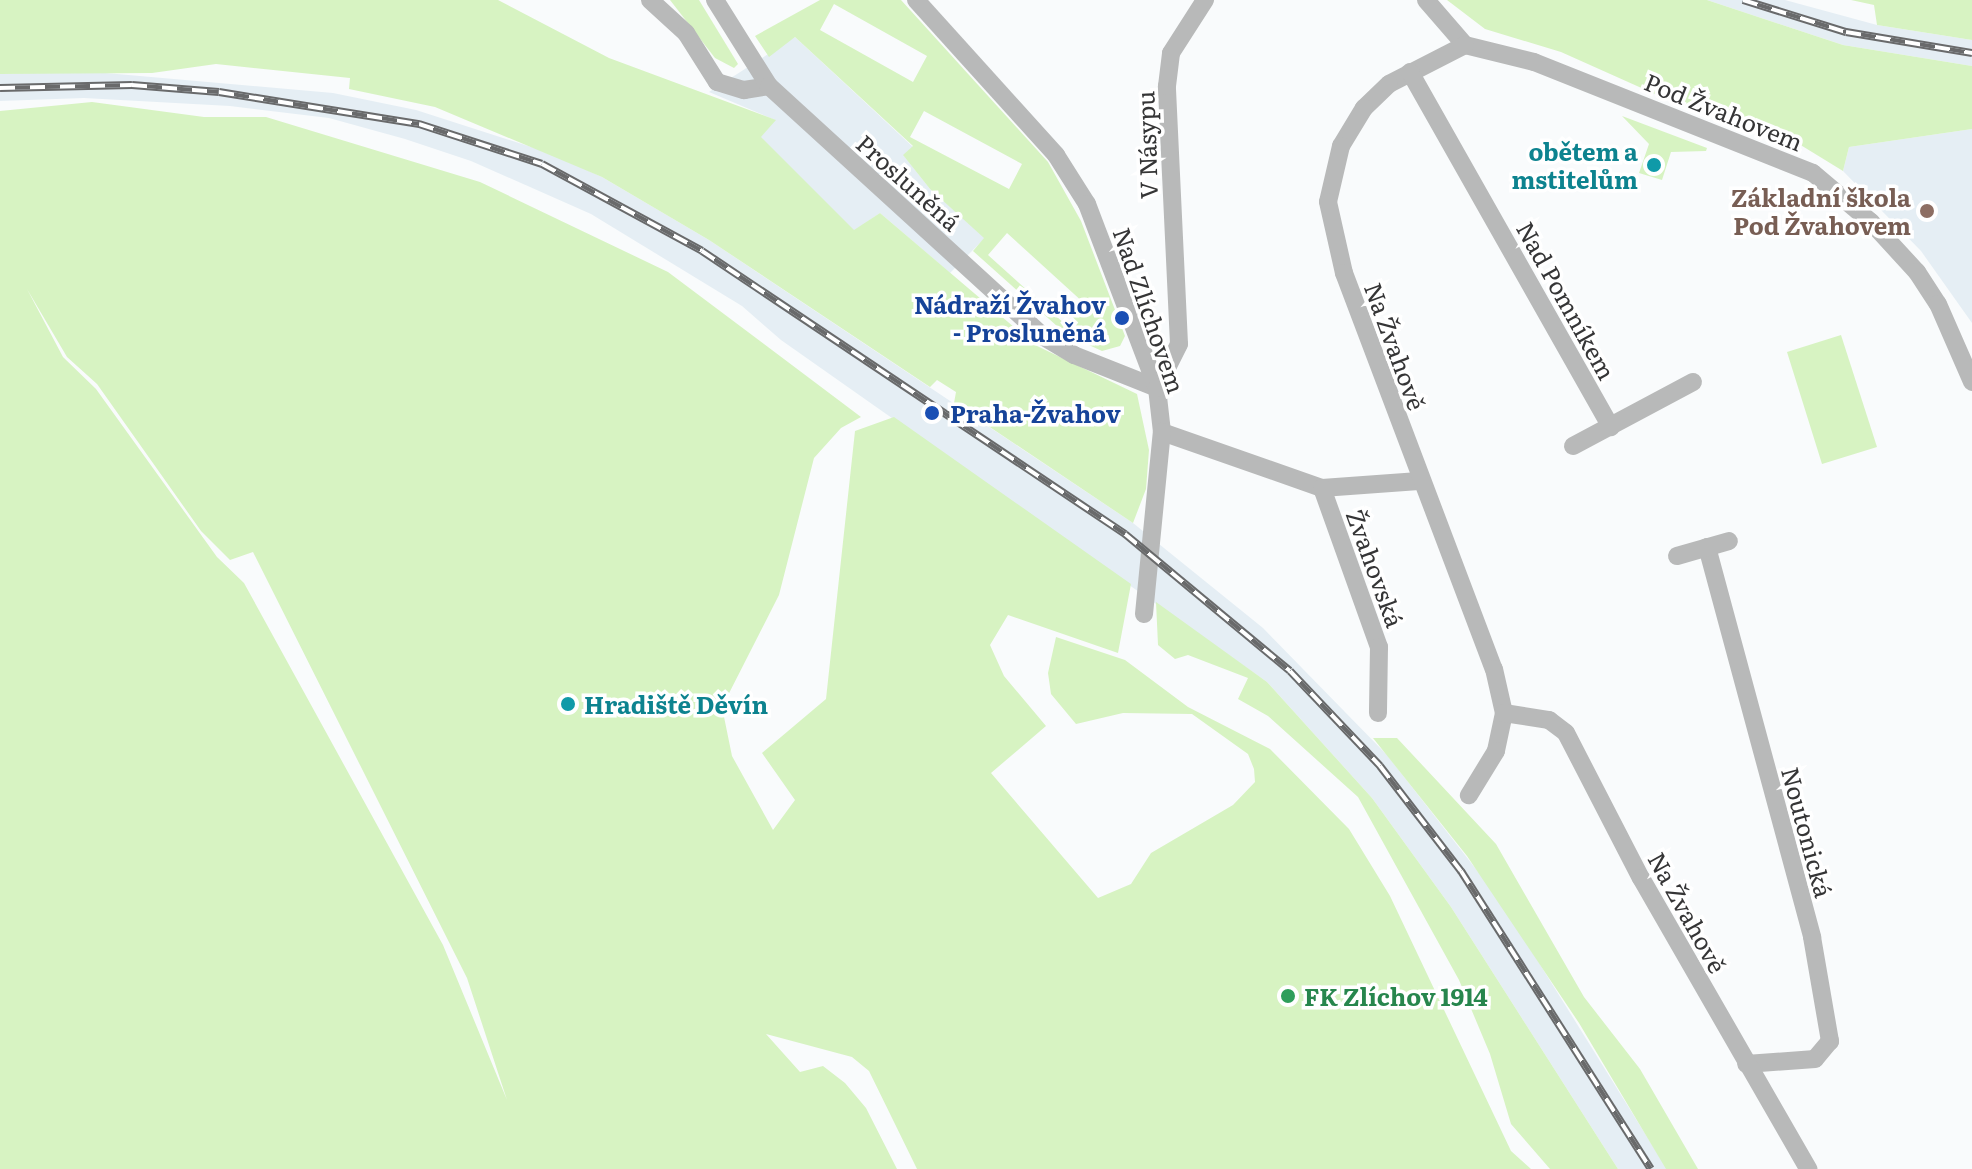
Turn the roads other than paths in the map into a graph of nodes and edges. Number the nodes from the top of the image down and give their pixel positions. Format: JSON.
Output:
{"nodes":[{"id":1,"x":650,"y":0,"type":"edge"},
{"id":2,"x":715,"y":0,"type":"edge"},
{"id":3,"x":916,"y":0,"type":"edge"},
{"id":4,"x":1205,"y":0,"type":"edge"},
{"id":5,"x":1426,"y":0,"type":"edge"},
{"id":6,"x":1465,"y":45,"type":"junction"},
{"id":7,"x":1410,"y":72,"type":"junction"},
{"id":8,"x":769,"y":86,"type":"junction"},
{"id":9,"x":1693,"y":382,"type":"dead end"},
{"id":10,"x":1972,"y":382,"type":"edge"},
{"id":11,"x":1157,"y":388,"type":"junction"},
{"id":12,"x":1611,"y":427,"type":"junction"},
{"id":13,"x":1162,"y":432,"type":"junction"},
{"id":14,"x":1573,"y":446,"type":"dead end"},
{"id":15,"x":1419,"y":481,"type":"junction"},
{"id":16,"x":1322,"y":488,"type":"junction"},
{"id":17,"x":1729,"y":541,"type":"dead end"},
{"id":18,"x":1707,"y":547,"type":"junction"},
{"id":19,"x":1677,"y":556,"type":"dead end"},
{"id":20,"x":1144,"y":614,"type":"dead end"},
{"id":21,"x":1378,"y":713,"type":"dead end"},
{"id":22,"x":1504,"y":713,"type":"junction"},
{"id":23,"x":1469,"y":795,"type":"dead end"},
{"id":24,"x":1746,"y":1064,"type":"junction"},
{"id":25,"x":1808,"y":1169,"type":"edge"}],
"edges":[{"from":1,"to":8,"type":"street"},
{"from":2,"to":8,"type":"street","name":"Prosluněná"},
{"from":3,"to":11,"type":"street","name":"Nad Zlíchovem"},
{"from":4,"to":11,"type":"street","name":"V Násypu"},
{"from":5,"to":6,"type":"street"},
{"from":6,"to":7,"type":"street","name":"Na Žvahově"},
{"from":6,"to":10,"type":"street","name":"Pod Žvahovem"},
{"from":7,"to":12,"type":"street","name":"Nad Pomníkem"},
{"from":7,"to":15,"type":"street","name":"Na Žvahově"},
{"from":8,"to":11,"type":"street","name":"Prosluněná"},
{"from":9,"to":12,"type":"street"},
{"from":11,"to":13,"type":"street","name":"Nad Zlíchovem"},
{"from":12,"to":14,"type":"street"},
{"from":13,"to":16,"type":"street","name":"Nad Zlíchovem"},
{"from":13,"to":20,"type":"street"},
{"from":15,"to":16,"type":"street","name":"Nad Zlíchovem"},
{"from":15,"to":22,"type":"street","name":"Na Žvahově"},
{"from":16,"to":21,"type":"street","name":"Žvahovská"},
{"from":17,"to":18,"type":"street"},
{"from":18,"to":19,"type":"street"},
{"from":18,"to":24,"type":"street","name":"Noutonická"},
{"from":22,"to":23,"type":"street","name":"Na Žvahově"},
{"from":22,"to":24,"type":"street","name":"Na Žvahově"},
{"from":24,"to":25,"type":"street","name":"Na Žvahově"}]}
